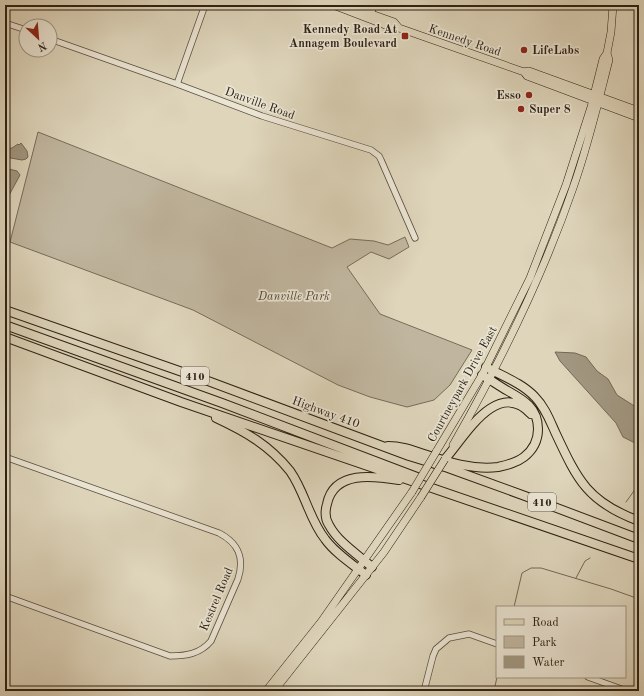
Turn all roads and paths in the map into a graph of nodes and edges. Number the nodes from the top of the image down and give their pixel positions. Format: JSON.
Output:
{"nodes":[{"id":1,"x":205,"y":5,"type":"edge"},
{"id":2,"x":333,"y":5,"type":"edge"},
{"id":3,"x":346,"y":5,"type":"edge"},
{"id":4,"x":374,"y":5,"type":"edge"},
{"id":5,"x":613,"y":5,"type":"edge"},
{"id":6,"x":370,"y":17,"type":"junction"},
{"id":7,"x":5,"y":23,"type":"edge"},
{"id":8,"x":18,"y":27,"type":"edge"},
{"id":9,"x":58,"y":42,"type":"edge"},
{"id":10,"x":177,"y":84,"type":"junction"},
{"id":11,"x":596,"y":99,"type":"junction"},
{"id":12,"x":639,"y":111,"type":"edge"},
{"id":13,"x":639,"y":118,"type":"edge"},
{"id":14,"x":415,"y":238,"type":"dead end"},
{"id":15,"x":5,"y":310,"type":"edge"},
{"id":16,"x":5,"y":325,"type":"edge"},
{"id":17,"x":5,"y":338,"type":"edge"},
{"id":18,"x":486,"y":367,"type":"junction"},
{"id":19,"x":494,"y":372,"type":"junction"},
{"id":20,"x":482,"y":375,"type":"junction"},
{"id":21,"x":490,"y":380,"type":"junction"},
{"id":22,"x":181,"y":402,"type":"junction"},
{"id":23,"x":538,"y":431,"type":"junction"},
{"id":24,"x":383,"y":446,"type":"junction"},
{"id":25,"x":5,"y":457,"type":"edge"},
{"id":26,"x":445,"y":459,"type":"junction"},
{"id":27,"x":471,"y":500,"type":"junction"},
{"id":28,"x":639,"y":521,"type":"edge"},
{"id":29,"x":604,"y":526,"type":"junction"},
{"id":30,"x":639,"y":533,"type":"edge"},
{"id":31,"x":639,"y":539,"type":"edge"},
{"id":32,"x":591,"y":542,"type":"junction"},
{"id":33,"x":639,"y":559,"type":"edge"},
{"id":34,"x":365,"y":561,"type":"junction"},
{"id":35,"x":372,"y":567,"type":"junction"},
{"id":36,"x":358,"y":569,"type":"junction"},
{"id":37,"x":366,"y":575,"type":"junction"},
{"id":38,"x":5,"y":596,"type":"edge"},
{"id":39,"x":496,"y":644,"type":"edge"},
{"id":40,"x":591,"y":678,"type":"edge"},
{"id":41,"x":266,"y":691,"type":"edge"},
{"id":42,"x":274,"y":691,"type":"edge"},
{"id":43,"x":424,"y":691,"type":"edge"},
{"id":44,"x":627,"y":691,"type":"edge"}],
"edges":[{"from":1,"to":10,"type":"street"},
{"from":2,"to":6,"type":"main road","name":"Kennedy Road"},
{"from":3,"to":6,"type":"main road","name":"Kennedy Road"},
{"from":4,"to":6,"type":"street"},
{"from":5,"to":11,"type":"main road","name":"Courtneypark Drive East"},
{"from":6,"to":11,"type":"main road","name":"Kennedy Road"},
{"from":7,"to":8,"type":"street"},
{"from":9,"to":10,"type":"street","name":"Danville Road"},
{"from":10,"to":14,"type":"street","name":"Danville Road"},
{"from":11,"to":12,"type":"main road","name":"Kennedy Road"},
{"from":11,"to":13,"type":"main road","name":"Kennedy Road"},
{"from":11,"to":18,"type":"main road","name":"Courtneypark Drive East"},
{"from":11,"to":19,"type":"main road","name":"Courtneypark Drive East"},
{"from":15,"to":24,"type":"highway","name":"Highway 410","number":"410"},
{"from":16,"to":32,"type":"highway"},
{"from":17,"to":22,"type":"highway","number":"410"},
{"from":18,"to":19,"type":"highway"},
{"from":18,"to":20,"type":"main road","name":"Courtneypark Drive East"},
{"from":19,"to":21,"type":"main road","name":"Courtneypark Drive East"},
{"from":19,"to":28,"type":"highway"},
{"from":20,"to":21,"type":"highway"},
{"from":20,"to":34,"type":"main road","name":"Courtneypark Drive East","bridge":true},
{"from":21,"to":23,"type":"highway"},
{"from":21,"to":26,"type":"main road","name":"Courtneypark Drive East"},
{"from":22,"to":27,"type":"highway","number":"410"},
{"from":22,"to":36,"type":"highway"},
{"from":23,"to":24,"type":"highway"},
{"from":23,"to":26,"type":"highway"},
{"from":24,"to":29,"type":"highway","name":"Highway 410","number":"410"},
{"from":25,"to":38,"type":"street","name":"Kestrel Road"},
{"from":26,"to":35,"type":"main road","name":"Courtneypark Drive East","bridge":true},
{"from":27,"to":32,"type":"highway","number":"410"},
{"from":27,"to":34,"type":"highway"},
{"from":29,"to":30,"type":"highway"},
{"from":29,"to":31,"type":"highway","name":"Highway 410","number":"410"},
{"from":32,"to":33,"type":"highway","number":"410"},
{"from":34,"to":35,"type":"highway"},
{"from":34,"to":36,"type":"main road","name":"Courtneypark Drive East"},
{"from":35,"to":37,"type":"main road","name":"Courtneypark Drive East"},
{"from":36,"to":37,"type":"highway"},
{"from":36,"to":41,"type":"main road","name":"Courtneypark Drive East"},
{"from":37,"to":42,"type":"main road","name":"Courtneypark Drive East"},
{"from":39,"to":43,"type":"street"},
{"from":40,"to":44,"type":"street"}]}
